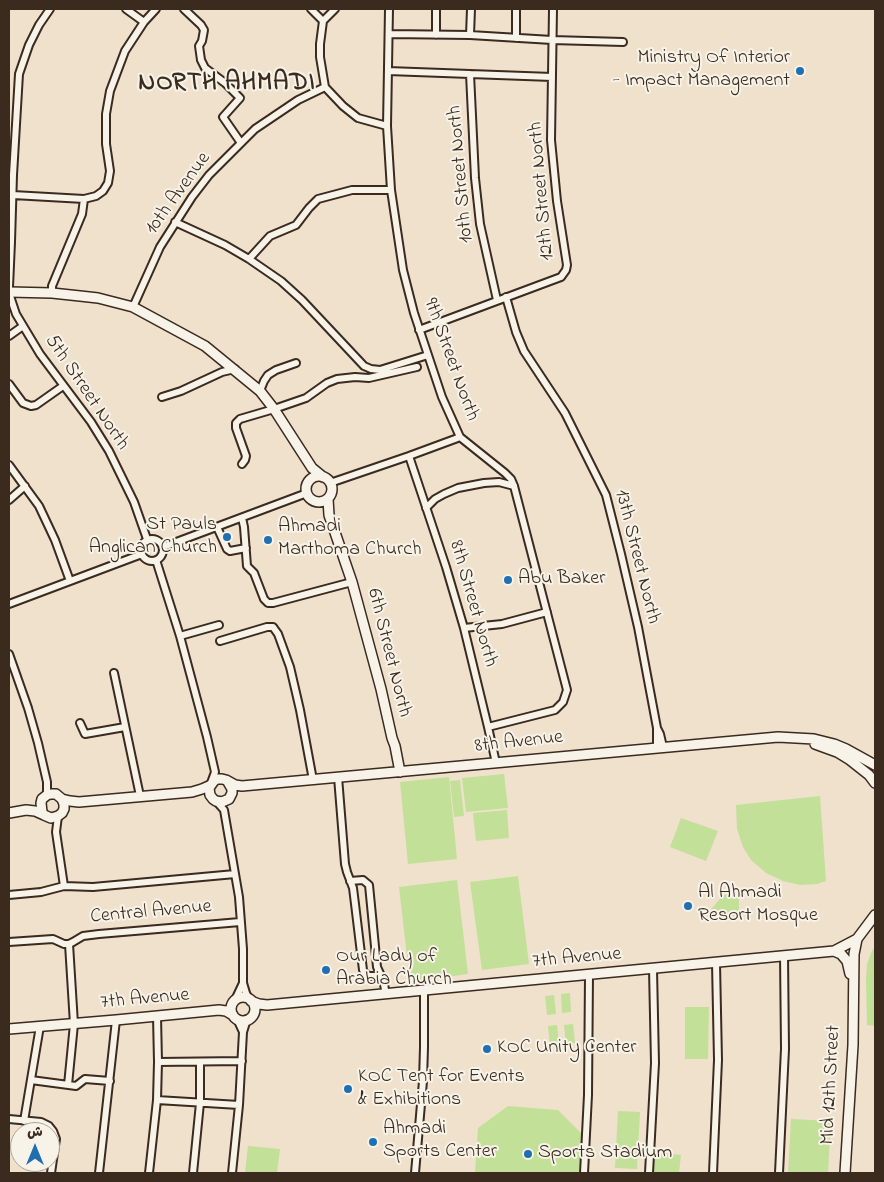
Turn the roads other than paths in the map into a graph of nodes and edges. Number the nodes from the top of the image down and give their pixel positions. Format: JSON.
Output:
{"nodes":[{"id":1,"x":50,"y":9,"type":"edge"},
{"id":2,"x":126,"y":9,"type":"edge"},
{"id":3,"x":156,"y":9,"type":"edge"},
{"id":4,"x":184,"y":9,"type":"edge"},
{"id":5,"x":311,"y":9,"type":"edge"},
{"id":6,"x":335,"y":9,"type":"edge"},
{"id":7,"x":389,"y":9,"type":"edge"},
{"id":8,"x":436,"y":9,"type":"edge"},
{"id":9,"x":471,"y":9,"type":"edge"},
{"id":10,"x":516,"y":9,"type":"edge"},
{"id":11,"x":553,"y":9,"type":"edge"},
{"id":12,"x":323,"y":21,"type":"junction"},
{"id":13,"x":144,"y":22,"type":"junction"},
{"id":14,"x":389,"y":34,"type":"junction"},
{"id":15,"x":436,"y":35,"type":"junction"},
{"id":16,"x":470,"y":35,"type":"junction"},
{"id":17,"x":516,"y":38,"type":"junction"},
{"id":18,"x":552,"y":40,"type":"junction"},
{"id":19,"x":623,"y":42,"type":"dead end"},
{"id":20,"x":388,"y":71,"type":"junction"},
{"id":21,"x":470,"y":74,"type":"junction"},
{"id":22,"x":552,"y":77,"type":"junction"},
{"id":23,"x":325,"y":88,"type":"junction"},
{"id":24,"x":387,"y":126,"type":"junction"},
{"id":25,"x":241,"y":143,"type":"junction"},
{"id":26,"x":391,"y":190,"type":"junction"},
{"id":27,"x":13,"y":195,"type":"junction"},
{"id":28,"x":84,"y":199,"type":"junction"},
{"id":29,"x":176,"y":222,"type":"junction"},
{"id":30,"x":249,"y":259,"type":"junction"},
{"id":31,"x":9,"y":287,"type":"edge"},
{"id":32,"x":9,"y":292,"type":"edge"},
{"id":33,"x":52,"y":293,"type":"junction"},
{"id":34,"x":506,"y":297,"type":"junction"},
{"id":35,"x":497,"y":300,"type":"junction"},
{"id":36,"x":133,"y":307,"type":"junction"},
{"id":37,"x":23,"y":326,"type":"junction"},
{"id":38,"x":420,"y":330,"type":"junction"},
{"id":39,"x":9,"y":336,"type":"edge"},
{"id":40,"x":428,"y":355,"type":"junction"},
{"id":41,"x":296,"y":363,"type":"dead end"},
{"id":42,"x":417,"y":367,"type":"dead end"},
{"id":43,"x":234,"y":369,"type":"junction"},
{"id":44,"x":9,"y":384,"type":"edge"},
{"id":45,"x":63,"y":386,"type":"junction"},
{"id":46,"x":260,"y":391,"type":"junction"},
{"id":47,"x":162,"y":398,"type":"dead end"},
{"id":48,"x":274,"y":409,"type":"junction"},
{"id":49,"x":460,"y":437,"type":"junction"},
{"id":50,"x":409,"y":456,"type":"junction"},
{"id":51,"x":306,"y":458,"type":"junction"},
{"id":52,"x":242,"y":464,"type":"dead end"},
{"id":53,"x":9,"y":465,"type":"edge"},
{"id":54,"x":310,"y":480,"type":"junction"},
{"id":55,"x":327,"y":480,"type":"junction"},
{"id":56,"x":24,"y":486,"type":"junction"},
{"id":57,"x":514,"y":486,"type":"junction"},
{"id":58,"x":307,"y":493,"type":"junction"},
{"id":59,"x":328,"y":499,"type":"junction"},
{"id":60,"x":9,"y":500,"type":"edge"},
{"id":61,"x":316,"y":502,"type":"junction"},
{"id":62,"x":426,"y":508,"type":"junction"},
{"id":63,"x":242,"y":518,"type":"junction"},
{"id":64,"x":330,"y":520,"type":"junction"},
{"id":65,"x":217,"y":527,"type":"junction"},
{"id":66,"x":147,"y":540,"type":"junction"},
{"id":67,"x":164,"y":547,"type":"junction"},
{"id":68,"x":246,"y":548,"type":"junction"},
{"id":69,"x":142,"y":554,"type":"junction"},
{"id":70,"x":156,"y":560,"type":"junction"},
{"id":71,"x":70,"y":581,"type":"junction"},
{"id":72,"x":352,"y":582,"type":"junction"},
{"id":73,"x":9,"y":604,"type":"edge"},
{"id":74,"x":547,"y":612,"type":"junction"},
{"id":75,"x":219,"y":626,"type":"dead end"},
{"id":76,"x":464,"y":628,"type":"junction"},
{"id":77,"x":180,"y":636,"type":"junction"},
{"id":78,"x":220,"y":641,"type":"dead end"},
{"id":79,"x":9,"y":654,"type":"edge"},
{"id":80,"x":114,"y":673,"type":"dead end"},
{"id":81,"x":80,"y":723,"type":"dead end"},
{"id":82,"x":125,"y":727,"type":"junction"},
{"id":83,"x":488,"y":727,"type":"junction"},
{"id":84,"x":799,"y":737,"type":"junction"},
{"id":85,"x":660,"y":747,"type":"junction"},
{"id":86,"x":496,"y":763,"type":"junction"},
{"id":87,"x":875,"y":765,"type":"edge"},
{"id":88,"x":215,"y":772,"type":"junction"},
{"id":89,"x":398,"y":772,"type":"junction"},
{"id":90,"x":338,"y":778,"type":"junction"},
{"id":91,"x":313,"y":780,"type":"junction"},
{"id":92,"x":227,"y":781,"type":"junction"},
{"id":93,"x":875,"y":783,"type":"edge"},
{"id":94,"x":211,"y":784,"type":"junction"},
{"id":95,"x":242,"y":786,"type":"junction"},
{"id":96,"x":192,"y":792,"type":"junction"},
{"id":97,"x":140,"y":796,"type":"junction"},
{"id":98,"x":231,"y":796,"type":"junction"},
{"id":99,"x":52,"y":797,"type":"junction"},
{"id":100,"x":214,"y":800,"type":"junction"},
{"id":101,"x":79,"y":802,"type":"junction"},
{"id":102,"x":26,"y":810,"type":"junction"},
{"id":103,"x":224,"y":810,"type":"junction"},
{"id":104,"x":9,"y":813,"type":"edge"},
{"id":105,"x":60,"y":815,"type":"junction"},
{"id":106,"x":46,"y":816,"type":"junction"},
{"id":107,"x":56,"y":832,"type":"junction"},
{"id":108,"x":235,"y":874,"type":"junction"},
{"id":109,"x":350,"y":881,"type":"junction"},
{"id":110,"x":64,"y":886,"type":"junction"},
{"id":111,"x":9,"y":895,"type":"edge"},
{"id":112,"x":875,"y":915,"type":"edge"},
{"id":113,"x":240,"y":922,"type":"junction"},
{"id":114,"x":857,"y":939,"type":"junction"},
{"id":115,"x":9,"y":942,"type":"edge"},
{"id":116,"x":69,"y":944,"type":"junction"},
{"id":117,"x":834,"y":951,"type":"junction"},
{"id":118,"x":784,"y":956,"type":"junction"},
{"id":119,"x":716,"y":963,"type":"junction"},
{"id":120,"x":653,"y":969,"type":"junction"},
{"id":121,"x":589,"y":975,"type":"junction"},
{"id":122,"x":381,"y":976,"type":"junction"},
{"id":123,"x":243,"y":983,"type":"junction"},
{"id":124,"x":424,"y":991,"type":"junction"},
{"id":125,"x":386,"y":994,"type":"junction"},
{"id":126,"x":853,"y":999,"type":"junction"},
{"id":127,"x":250,"y":1000,"type":"junction"},
{"id":128,"x":233,"y":1002,"type":"junction"},
{"id":129,"x":267,"y":1005,"type":"junction"},
{"id":130,"x":219,"y":1010,"type":"junction"},
{"id":131,"x":156,"y":1016,"type":"junction"},
{"id":132,"x":250,"y":1016,"type":"junction"},
{"id":133,"x":235,"y":1017,"type":"junction"},
{"id":134,"x":116,"y":1020,"type":"junction"},
{"id":135,"x":74,"y":1024,"type":"junction"},
{"id":136,"x":40,"y":1026,"type":"junction"},
{"id":137,"x":9,"y":1029,"type":"edge"},
{"id":138,"x":243,"y":1032,"type":"junction"},
{"id":139,"x":242,"y":1061,"type":"junction"},
{"id":140,"x":158,"y":1062,"type":"junction"},
{"id":141,"x":200,"y":1062,"type":"junction"},
{"id":142,"x":31,"y":1080,"type":"junction"},
{"id":143,"x":110,"y":1081,"type":"junction"},
{"id":144,"x":68,"y":1085,"type":"junction"},
{"id":145,"x":157,"y":1100,"type":"junction"},
{"id":146,"x":200,"y":1103,"type":"junction"},
{"id":147,"x":239,"y":1105,"type":"junction"},
{"id":148,"x":9,"y":1119,"type":"edge"},
{"id":149,"x":24,"y":1120,"type":"junction"},
{"id":150,"x":51,"y":1173,"type":"edge"},
{"id":151,"x":99,"y":1173,"type":"edge"},
{"id":152,"x":149,"y":1173,"type":"edge"},
{"id":153,"x":193,"y":1173,"type":"edge"},
{"id":154,"x":232,"y":1173,"type":"edge"},
{"id":155,"x":415,"y":1173,"type":"edge"},
{"id":156,"x":584,"y":1173,"type":"edge"},
{"id":157,"x":649,"y":1173,"type":"edge"},
{"id":158,"x":713,"y":1173,"type":"edge"},
{"id":159,"x":779,"y":1173,"type":"edge"},
{"id":160,"x":845,"y":1173,"type":"edge"}],
"edges":[{"from":1,"to":27,"type":"street"},
{"from":2,"to":13,"type":"street"},
{"from":3,"to":13,"type":"street"},
{"from":4,"to":25,"type":"street"},
{"from":5,"to":12,"type":"street"},
{"from":6,"to":12,"type":"street"},
{"from":7,"to":14,"type":"street","name":"9th Street North"},
{"from":8,"to":15,"type":"street"},
{"from":9,"to":16,"type":"street"},
{"from":10,"to":17,"type":"street"},
{"from":11,"to":18,"type":"street","name":"12th Street North"},
{"from":12,"to":23,"type":"street"},
{"from":13,"to":28,"type":"street"},
{"from":14,"to":15,"type":"street"},
{"from":14,"to":20,"type":"street","name":"9th Street North"},
{"from":15,"to":16,"type":"street"},
{"from":16,"to":17,"type":"street"},
{"from":17,"to":18,"type":"street"},
{"from":18,"to":19,"type":"street"},
{"from":18,"to":22,"type":"street","name":"12th Street North"},
{"from":20,"to":21,"type":"street"},
{"from":20,"to":24,"type":"street","name":"9th Street North"},
{"from":21,"to":22,"type":"street"},
{"from":21,"to":35,"type":"street","name":"10th Street North"},
{"from":22,"to":34,"type":"street","name":"12th Street North"},
{"from":23,"to":24,"type":"street"},
{"from":23,"to":25,"type":"street","name":"10th Avenue"},
{"from":24,"to":26,"type":"street","name":"9th Street North"},
{"from":25,"to":29,"type":"street","name":"10th Avenue"},
{"from":26,"to":30,"type":"street"},
{"from":26,"to":38,"type":"street","name":"9th Street North"},
{"from":27,"to":28,"type":"street"},
{"from":27,"to":31,"type":"street"},
{"from":28,"to":33,"type":"street"},
{"from":29,"to":30,"type":"street"},
{"from":29,"to":36,"type":"street","name":"10th Avenue"},
{"from":30,"to":40,"type":"street"},
{"from":32,"to":33,"type":"main road"},
{"from":32,"to":37,"type":"street","name":"5th Street North"},
{"from":33,"to":36,"type":"main road"},
{"from":34,"to":35,"type":"street","name":"12th Street North"},
{"from":34,"to":85,"type":"street","name":"13th Street North"},
{"from":35,"to":38,"type":"street","name":"12th Street North"},
{"from":36,"to":43,"type":"main road"},
{"from":37,"to":39,"type":"street"},
{"from":37,"to":45,"type":"street","name":"5th Street North"},
{"from":38,"to":40,"type":"street","name":"9th Street North"},
{"from":40,"to":49,"type":"street","name":"9th Street North"},
{"from":41,"to":46,"type":"street"},
{"from":42,"to":48,"type":"street"},
{"from":43,"to":46,"type":"main road"},
{"from":43,"to":47,"type":"street"},
{"from":44,"to":45,"type":"street"},
{"from":45,"to":66,"type":"street","name":"5th Street North"},
{"from":46,"to":48,"type":"main road"},
{"from":48,"to":51,"type":"main road"},
{"from":48,"to":52,"type":"street"},
{"from":49,"to":50,"type":"street"},
{"from":49,"to":57,"type":"street","name":"9th Street North"},
{"from":50,"to":55,"type":"street"},
{"from":50,"to":62,"type":"street","name":"8th Street North"},
{"from":51,"to":54,"type":"main road"},
{"from":51,"to":55,"type":"main road"},
{"from":53,"to":56,"type":"street"},
{"from":54,"to":55,"type":"main road"},
{"from":54,"to":58,"type":"main road"},
{"from":55,"to":59,"type":"main road"},
{"from":56,"to":60,"type":"street"},
{"from":56,"to":71,"type":"street"},
{"from":57,"to":62,"type":"street"},
{"from":57,"to":74,"type":"street","name":"9th Street North"},
{"from":58,"to":61,"type":"main road"},
{"from":58,"to":63,"type":"street"},
{"from":59,"to":61,"type":"main road"},
{"from":59,"to":64,"type":"main road","name":"6th Street North"},
{"from":61,"to":64,"type":"main road","name":"6th Street North"},
{"from":62,"to":76,"type":"street","name":"8th Street North"},
{"from":63,"to":65,"type":"street"},
{"from":63,"to":68,"type":"street"},
{"from":64,"to":72,"type":"main road","name":"6th Street North"},
{"from":65,"to":67,"type":"street"},
{"from":65,"to":68,"type":"street"},
{"from":66,"to":67,"type":"street"},
{"from":66,"to":69,"type":"street"},
{"from":67,"to":70,"type":"street"},
{"from":68,"to":72,"type":"street"},
{"from":69,"to":70,"type":"street"},
{"from":69,"to":71,"type":"street"},
{"from":70,"to":77,"type":"street"},
{"from":71,"to":73,"type":"street"},
{"from":72,"to":89,"type":"main road","name":"6th Street North"},
{"from":74,"to":76,"type":"street"},
{"from":74,"to":83,"type":"street","name":"9th Street North"},
{"from":75,"to":77,"type":"street"},
{"from":76,"to":83,"type":"street","name":"8th Street North"},
{"from":77,"to":88,"type":"street"},
{"from":78,"to":91,"type":"street"},
{"from":79,"to":99,"type":"street"},
{"from":80,"to":82,"type":"street"},
{"from":81,"to":82,"type":"street"},
{"from":82,"to":97,"type":"street"},
{"from":83,"to":86,"type":"street","name":"8th Street North"},
{"from":84,"to":85,"type":"main road","name":"8th Avenue"},
{"from":84,"to":87,"type":"main road","name":"8th Avenue"},
{"from":84,"to":93,"type":"main road","name":"8th Avenue"},
{"from":85,"to":86,"type":"main road","name":"8th Avenue"},
{"from":86,"to":89,"type":"main road","name":"8th Avenue"},
{"from":88,"to":92,"type":"street"},
{"from":88,"to":94,"type":"street"},
{"from":89,"to":90,"type":"main road","name":"8th Avenue"},
{"from":90,"to":91,"type":"main road","name":"8th Avenue"},
{"from":90,"to":109,"type":"street"},
{"from":91,"to":95,"type":"main road","name":"8th Avenue"},
{"from":92,"to":94,"type":"main road"},
{"from":92,"to":95,"type":"main road","name":"8th Avenue"},
{"from":92,"to":98,"type":"main road"},
{"from":94,"to":96,"type":"main road"},
{"from":94,"to":100,"type":"main road"},
{"from":95,"to":98,"type":"main road"},
{"from":96,"to":97,"type":"main road"},
{"from":96,"to":100,"type":"main road"},
{"from":97,"to":101,"type":"main road"},
{"from":98,"to":100,"type":"main road"},
{"from":98,"to":103,"type":"street"},
{"from":99,"to":101,"type":"main road"},
{"from":99,"to":102,"type":"main road"},
{"from":99,"to":105,"type":"main road"},
{"from":99,"to":106,"type":"main road"},
{"from":100,"to":103,"type":"street"},
{"from":101,"to":105,"type":"main road"},
{"from":102,"to":104,"type":"main road"},
{"from":102,"to":106,"type":"main road"},
{"from":103,"to":108,"type":"street"},
{"from":105,"to":106,"type":"main road"},
{"from":105,"to":107,"type":"street"},
{"from":106,"to":107,"type":"street"},
{"from":107,"to":110,"type":"street"},
{"from":108,"to":110,"type":"street","name":"Central Avenue"},
{"from":108,"to":113,"type":"street"},
{"from":109,"to":122,"type":"street"},
{"from":109,"to":122,"type":"street"},
{"from":110,"to":111,"type":"street","name":"Central Avenue"},
{"from":112,"to":114,"type":"main road","name":"7th Avenue"},
{"from":113,"to":116,"type":"street","name":"Central Avenue"},
{"from":113,"to":123,"type":"street"},
{"from":114,"to":117,"type":"main road","name":"7th Avenue"},
{"from":114,"to":126,"type":"main road","name":"Mid 12th Street"},
{"from":115,"to":116,"type":"street","name":"Central Avenue"},
{"from":116,"to":135,"type":"street","name":"7th Avenue"},
{"from":117,"to":118,"type":"main road","name":"7th Avenue"},
{"from":117,"to":126,"type":"main road","name":"Mid 12th Street"},
{"from":118,"to":119,"type":"main road","name":"7th Avenue"},
{"from":118,"to":159,"type":"street"},
{"from":119,"to":120,"type":"main road","name":"7th Avenue"},
{"from":119,"to":158,"type":"street"},
{"from":120,"to":121,"type":"main road","name":"7th Avenue"},
{"from":120,"to":157,"type":"street"},
{"from":121,"to":124,"type":"main road","name":"7th Avenue"},
{"from":121,"to":156,"type":"street"},
{"from":122,"to":125,"type":"street"},
{"from":123,"to":127,"type":"street"},
{"from":123,"to":128,"type":"street"},
{"from":124,"to":125,"type":"main road","name":"7th Avenue"},
{"from":124,"to":155,"type":"street"},
{"from":125,"to":129,"type":"main road","name":"7th Avenue"},
{"from":126,"to":160,"type":"main road","name":"Mid 12th Street"},
{"from":127,"to":128,"type":"main road"},
{"from":127,"to":129,"type":"main road","name":"7th Avenue"},
{"from":127,"to":132,"type":"main road"},
{"from":128,"to":130,"type":"main road","name":"7th Avenue"},
{"from":128,"to":133,"type":"main road"},
{"from":129,"to":132,"type":"main road","name":"7th Avenue"},
{"from":130,"to":131,"type":"main road","name":"7th Avenue"},
{"from":130,"to":133,"type":"main road","name":"7th Avenue"},
{"from":131,"to":134,"type":"main road","name":"7th Avenue"},
{"from":131,"to":140,"type":"street"},
{"from":132,"to":133,"type":"main road"},
{"from":132,"to":138,"type":"street"},
{"from":133,"to":138,"type":"street"},
{"from":134,"to":135,"type":"main road","name":"7th Avenue"},
{"from":134,"to":143,"type":"street"},
{"from":135,"to":136,"type":"main road","name":"7th Avenue"},
{"from":135,"to":144,"type":"street","name":"7th Avenue"},
{"from":136,"to":137,"type":"main road","name":"7th Avenue"},
{"from":136,"to":142,"type":"street"},
{"from":138,"to":139,"type":"street"},
{"from":139,"to":141,"type":"street"},
{"from":139,"to":147,"type":"street"},
{"from":140,"to":141,"type":"street"},
{"from":140,"to":145,"type":"street"},
{"from":141,"to":146,"type":"street"},
{"from":142,"to":144,"type":"street"},
{"from":142,"to":149,"type":"street"},
{"from":143,"to":144,"type":"street"},
{"from":143,"to":151,"type":"street"},
{"from":145,"to":146,"type":"street"},
{"from":145,"to":152,"type":"street"},
{"from":146,"to":147,"type":"street"},
{"from":146,"to":153,"type":"street"},
{"from":147,"to":154,"type":"street"},
{"from":148,"to":149,"type":"street"},
{"from":149,"to":150,"type":"street"}]}
